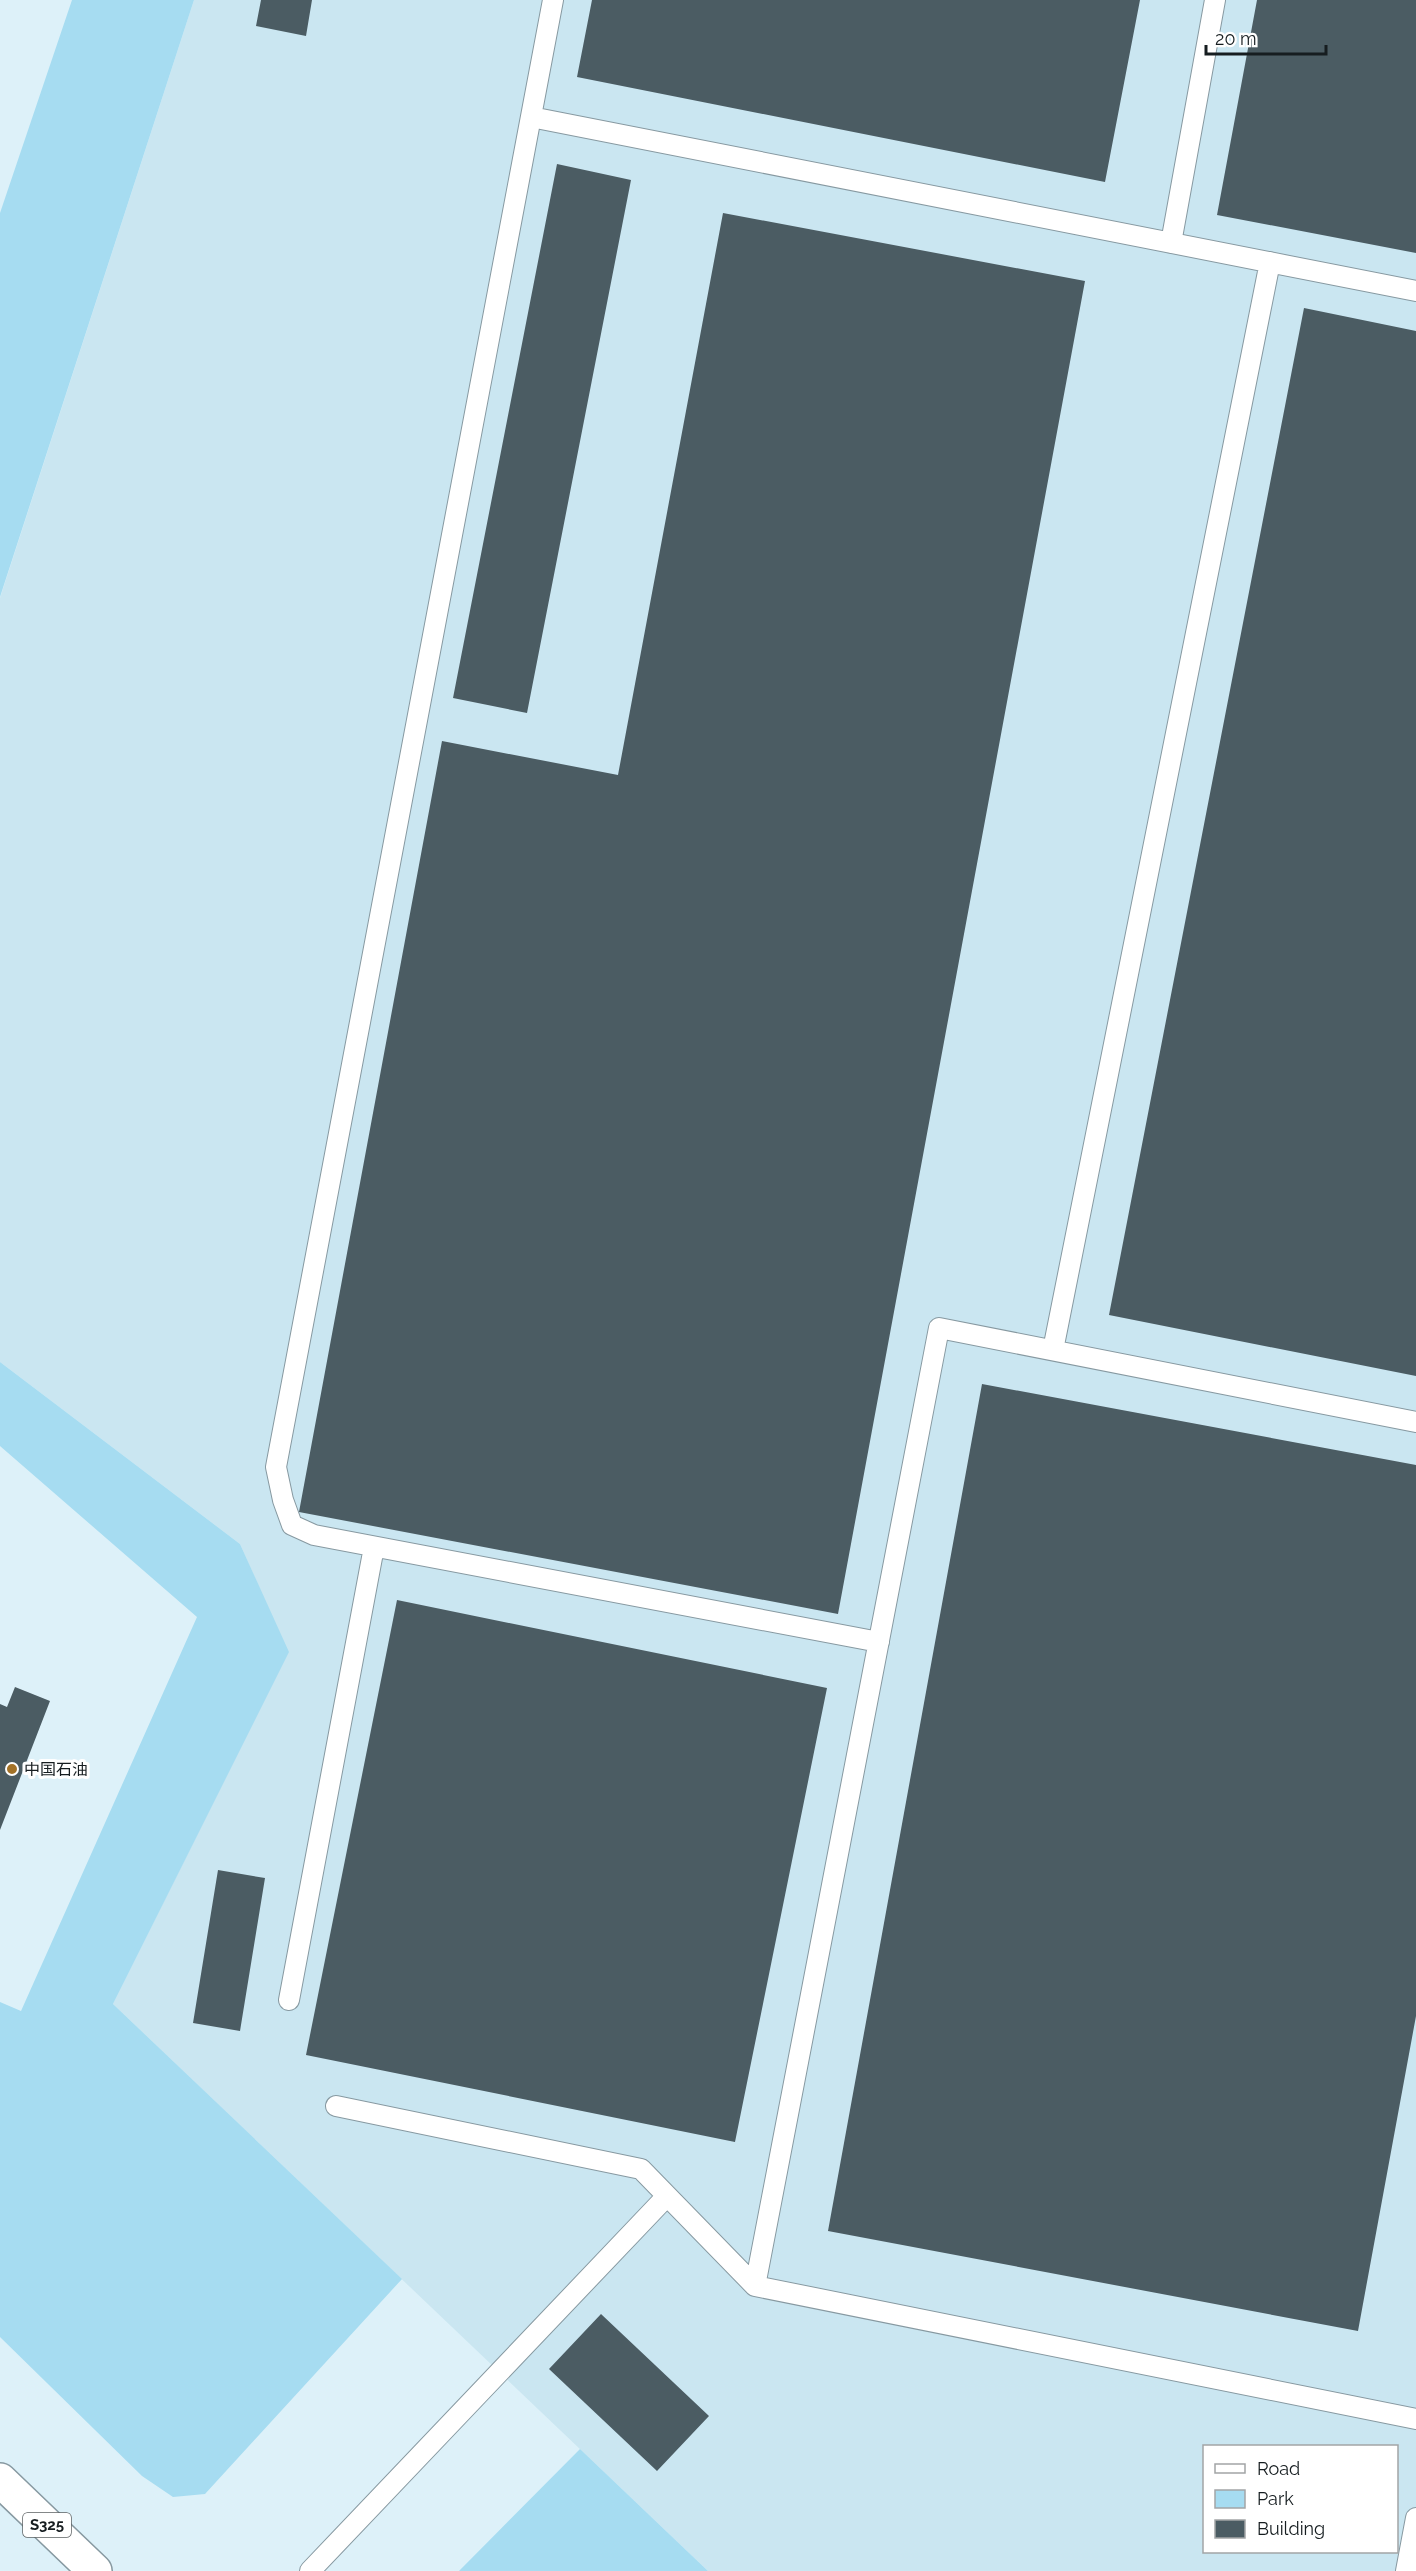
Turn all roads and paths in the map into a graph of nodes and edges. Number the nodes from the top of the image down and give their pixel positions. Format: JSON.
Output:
{"nodes":[{"id":1,"x":553,"y":0,"type":"edge"},
{"id":2,"x":1215,"y":0,"type":"edge"},
{"id":3,"x":531,"y":117,"type":"junction"},
{"id":4,"x":1171,"y":243,"type":"junction"},
{"id":5,"x":1270,"y":262,"type":"junction"},
{"id":6,"x":1416,"y":291,"type":"edge"},
{"id":7,"x":1053,"y":1350,"type":"junction"},
{"id":8,"x":1416,"y":1422,"type":"edge"},
{"id":9,"x":374,"y":1547,"type":"junction"},
{"id":10,"x":879,"y":1642,"type":"junction"},
{"id":11,"x":289,"y":2000,"type":"dead end"},
{"id":12,"x":336,"y":2106,"type":"dead end"},
{"id":13,"x":667,"y":2196,"type":"junction"},
{"id":14,"x":755,"y":2286,"type":"junction"},
{"id":15,"x":1416,"y":2419,"type":"edge"},
{"id":16,"x":0,"y":2480,"type":"edge"},
{"id":17,"x":1416,"y":2518,"type":"edge"},
{"id":18,"x":95,"y":2571,"type":"edge"},
{"id":19,"x":310,"y":2571,"type":"edge"},
{"id":20,"x":1406,"y":2571,"type":"edge"}],
"edges":[{"from":1,"to":3,"type":"lane"},
{"from":2,"to":4,"type":"lane"},
{"from":3,"to":4,"type":"lane"},
{"from":3,"to":9,"type":"lane"},
{"from":4,"to":5,"type":"lane"},
{"from":5,"to":6,"type":"lane"},
{"from":5,"to":7,"type":"lane"},
{"from":7,"to":8,"type":"lane"},
{"from":7,"to":10,"type":"lane"},
{"from":9,"to":10,"type":"lane"},
{"from":9,"to":11,"type":"lane"},
{"from":10,"to":14,"type":"lane"},
{"from":12,"to":13,"type":"lane"},
{"from":13,"to":14,"type":"lane"},
{"from":13,"to":19,"type":"lane"},
{"from":14,"to":15,"type":"lane"},
{"from":16,"to":18,"type":"main road","number":"S325"},
{"from":17,"to":20,"type":"lane"}]}
